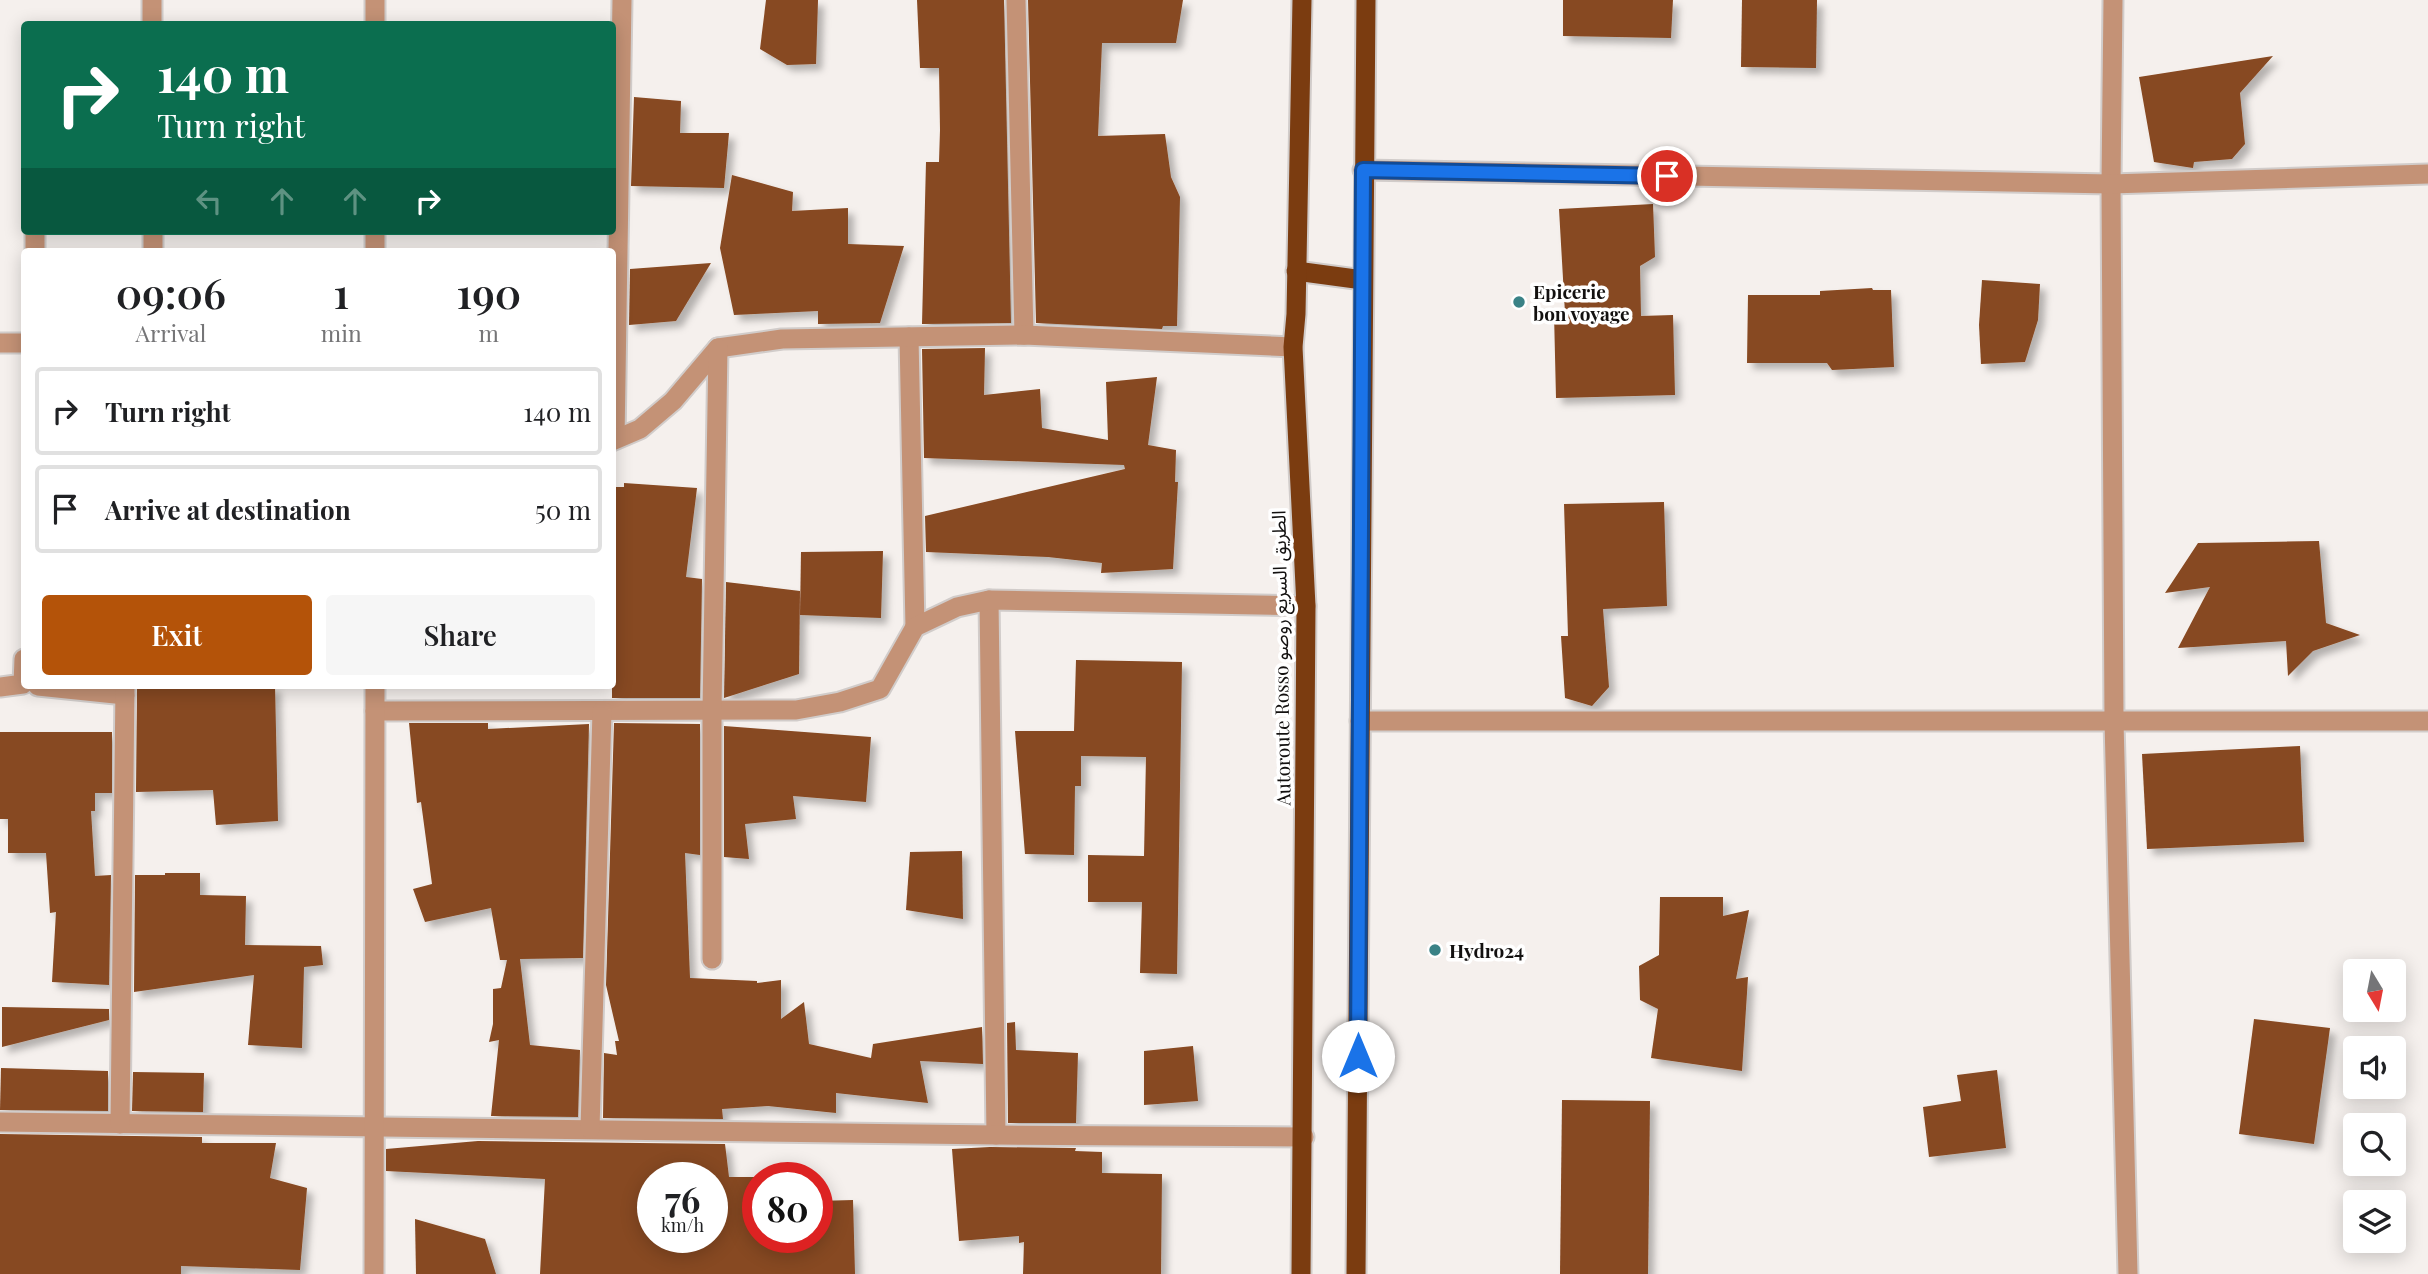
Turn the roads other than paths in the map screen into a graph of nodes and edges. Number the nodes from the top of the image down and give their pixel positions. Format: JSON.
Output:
{"nodes":[{"id":1,"x":152,"y":0,"type":"edge"},
{"id":2,"x":375,"y":0,"type":"edge"},
{"id":3,"x":622,"y":0,"type":"edge"},
{"id":4,"x":1016,"y":0,"type":"edge"},
{"id":5,"x":1302,"y":0,"type":"edge"},
{"id":6,"x":1366,"y":0,"type":"edge"},
{"id":7,"x":2113,"y":0,"type":"edge"},
{"id":8,"x":152,"y":21,"type":"edge"},
{"id":9,"x":375,"y":21,"type":"edge"},
{"id":10,"x":1363,"y":170,"type":"junction"},
{"id":11,"x":2428,"y":174,"type":"edge"},
{"id":12,"x":2111,"y":184,"type":"junction"},
{"id":13,"x":1296,"y":271,"type":"junction"},
{"id":14,"x":1363,"y":280,"type":"junction"},
{"id":15,"x":616,"y":330,"type":"edge"},
{"id":16,"x":1024,"y":335,"type":"junction"},
{"id":17,"x":909,"y":337,"type":"junction"},
{"id":18,"x":0,"y":343,"type":"edge"},
{"id":19,"x":21,"y":343,"type":"edge"},
{"id":20,"x":1293,"y":347,"type":"junction"},
{"id":21,"x":718,"y":348,"type":"junction"},
{"id":22,"x":616,"y":439,"type":"edge"},
{"id":23,"x":989,"y":600,"type":"junction"},
{"id":24,"x":1306,"y":606,"type":"junction"},
{"id":25,"x":915,"y":627,"type":"junction"},
{"id":26,"x":21,"y":686,"type":"edge"},
{"id":27,"x":0,"y":687,"type":"edge"},
{"id":28,"x":106,"y":689,"type":"edge"},
{"id":29,"x":375,"y":689,"type":"edge"},
{"id":30,"x":125,"y":690,"type":"edge"},
{"id":31,"x":375,"y":710,"type":"junction"},
{"id":32,"x":712,"y":710,"type":"junction"},
{"id":33,"x":602,"y":711,"type":"junction"},
{"id":34,"x":1360,"y":721,"type":"junction"},
{"id":35,"x":2114,"y":721,"type":"junction"},
{"id":36,"x":2428,"y":721,"type":"edge"},
{"id":37,"x":712,"y":959,"type":"dead end"},
{"id":38,"x":0,"y":1122,"type":"edge"},
{"id":39,"x":120,"y":1124,"type":"junction"},
{"id":40,"x":376,"y":1126,"type":"junction"},
{"id":41,"x":590,"y":1129,"type":"junction"},
{"id":42,"x":996,"y":1135,"type":"junction"},
{"id":43,"x":1304,"y":1137,"type":"junction"},
{"id":44,"x":374,"y":1274,"type":"edge"},
{"id":45,"x":1301,"y":1274,"type":"edge"},
{"id":46,"x":1356,"y":1274,"type":"edge"},
{"id":47,"x":2129,"y":1274,"type":"edge"}],
"edges":[{"from":1,"to":8,"type":"street"},
{"from":2,"to":9,"type":"street"},
{"from":3,"to":15,"type":"street"},
{"from":4,"to":16,"type":"street"},
{"from":5,"to":13,"type":"highway","name":"Autoroute Rosso الطريق السريع روصو"},
{"from":6,"to":10,"type":"highway"},
{"from":7,"to":12,"type":"street"},
{"from":10,"to":12,"type":"street"},
{"from":10,"to":14,"type":"highway"},
{"from":11,"to":12,"type":"street"},
{"from":12,"to":35,"type":"street"},
{"from":13,"to":14,"type":"highway"},
{"from":13,"to":20,"type":"highway","name":"Autoroute Rosso الطريق السريع روصو"},
{"from":14,"to":34,"type":"highway"},
{"from":16,"to":17,"type":"street"},
{"from":16,"to":20,"type":"street"},
{"from":17,"to":21,"type":"street"},
{"from":17,"to":25,"type":"street"},
{"from":18,"to":19,"type":"street"},
{"from":20,"to":24,"type":"highway","name":"Autoroute Rosso الطريق السريع روصو"},
{"from":21,"to":22,"type":"street"},
{"from":21,"to":32,"type":"street"},
{"from":23,"to":24,"type":"street"},
{"from":23,"to":25,"type":"street"},
{"from":23,"to":42,"type":"street"},
{"from":24,"to":43,"type":"highway","name":"Autoroute Rosso الطريق السريع روصو"},
{"from":25,"to":32,"type":"street"},
{"from":26,"to":27,"type":"street"},
{"from":28,"to":30,"type":"street"},
{"from":29,"to":31,"type":"street"},
{"from":30,"to":39,"type":"street"},
{"from":31,"to":33,"type":"street"},
{"from":31,"to":40,"type":"street"},
{"from":32,"to":33,"type":"street"},
{"from":32,"to":37,"type":"street"},
{"from":33,"to":41,"type":"street"},
{"from":34,"to":35,"type":"street"},
{"from":34,"to":46,"type":"highway"},
{"from":35,"to":36,"type":"street"},
{"from":35,"to":47,"type":"street"},
{"from":38,"to":39,"type":"street"},
{"from":39,"to":40,"type":"street"},
{"from":40,"to":41,"type":"street"},
{"from":40,"to":44,"type":"street"},
{"from":41,"to":42,"type":"street"},
{"from":42,"to":43,"type":"street"},
{"from":43,"to":45,"type":"highway","name":"Autoroute Rosso الطريق السريع روصو"}]}
